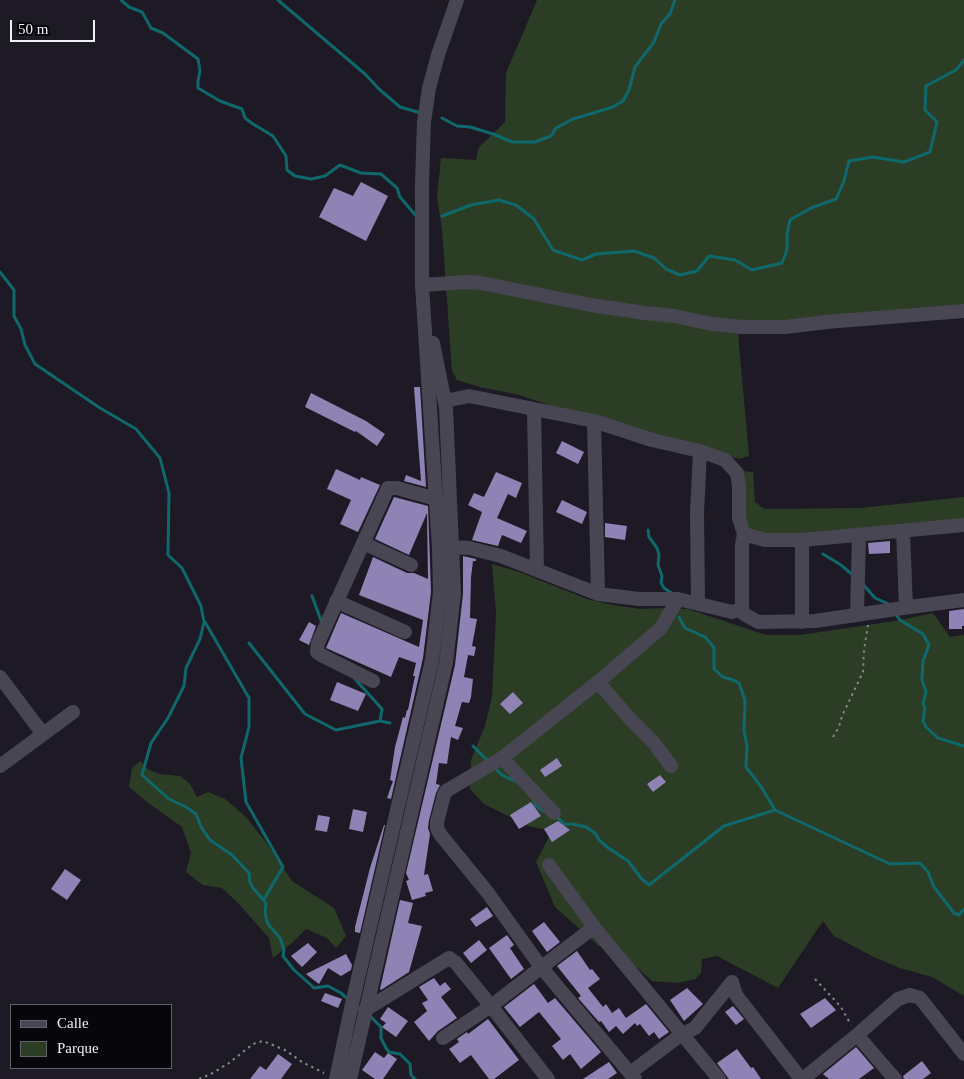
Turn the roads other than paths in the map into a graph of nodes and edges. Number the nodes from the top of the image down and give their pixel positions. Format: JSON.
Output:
{"nodes":[{"id":1,"x":457,"y":0,"type":"edge"},
{"id":2,"x":422,"y":286,"type":"junction"},
{"id":3,"x":423,"y":301,"type":"junction"},
{"id":4,"x":964,"y":311,"type":"edge"},
{"id":5,"x":446,"y":401,"type":"junction"},
{"id":6,"x":534,"y":409,"type":"junction"},
{"id":7,"x":594,"y":421,"type":"junction"},
{"id":8,"x":700,"y":452,"type":"junction"},
{"id":9,"x":436,"y":499,"type":"junction"},
{"id":10,"x":964,"y":525,"type":"edge"},
{"id":11,"x":903,"y":532,"type":"junction"},
{"id":12,"x":744,"y":534,"type":"junction"},
{"id":13,"x":859,"y":535,"type":"junction"},
{"id":14,"x":802,"y":540,"type":"junction"},
{"id":15,"x":363,"y":542,"type":"junction"},
{"id":16,"x":453,"y":547,"type":"junction"},
{"id":17,"x":411,"y":565,"type":"dead end"},
{"id":18,"x":536,"y":570,"type":"junction"},
{"id":19,"x":598,"y":594,"type":"junction"},
{"id":20,"x":678,"y":599,"type":"junction"},
{"id":21,"x":964,"y":600,"type":"edge"},
{"id":22,"x":336,"y":601,"type":"junction"},
{"id":23,"x":698,"y":603,"type":"junction"},
{"id":24,"x":906,"y":607,"type":"junction"},
{"id":25,"x":742,"y":609,"type":"junction"},
{"id":26,"x":864,"y":614,"type":"junction"},
{"id":27,"x":802,"y":622,"type":"junction"},
{"id":28,"x":405,"y":632,"type":"dead end"},
{"id":29,"x":0,"y":678,"type":"edge"},
{"id":30,"x":373,"y":681,"type":"dead end"},
{"id":31,"x":598,"y":682,"type":"junction"},
{"id":32,"x":73,"y":712,"type":"dead end"},
{"id":33,"x":43,"y":734,"type":"junction"},
{"id":34,"x":502,"y":758,"type":"junction"},
{"id":35,"x":0,"y":766,"type":"edge"},
{"id":36,"x":671,"y":766,"type":"dead end"},
{"id":37,"x":554,"y":813,"type":"dead end"},
{"id":38,"x":549,"y":864,"type":"dead end"},
{"id":39,"x":594,"y":927,"type":"junction"},
{"id":40,"x":541,"y":967,"type":"junction"},
{"id":41,"x":491,"y":1006,"type":"junction"},
{"id":42,"x":365,"y":1010,"type":"junction"},
{"id":43,"x":682,"y":1034,"type":"junction"},
{"id":44,"x":857,"y":1036,"type":"junction"},
{"id":45,"x":443,"y":1038,"type":"dead end"},
{"id":46,"x":964,"y":1054,"type":"edge"},
{"id":47,"x":633,"y":1076,"type":"edge"},
{"id":48,"x":333,"y":1077,"type":"edge"},
{"id":49,"x":350,"y":1079,"type":"edge"},
{"id":50,"x":548,"y":1079,"type":"edge"},
{"id":51,"x":719,"y":1079,"type":"edge"},
{"id":52,"x":802,"y":1079,"type":"edge"},
{"id":53,"x":895,"y":1079,"type":"edge"}],
"edges":[{"from":1,"to":2,"type":"street"},
{"from":2,"to":3,"type":"street"},
{"from":2,"to":4,"type":"street"},
{"from":3,"to":5,"type":"street"},
{"from":3,"to":9,"type":"street"},
{"from":5,"to":6,"type":"street"},
{"from":5,"to":16,"type":"street"},
{"from":6,"to":7,"type":"street"},
{"from":6,"to":18,"type":"street"},
{"from":7,"to":8,"type":"street"},
{"from":7,"to":19,"type":"street"},
{"from":8,"to":12,"type":"street"},
{"from":8,"to":23,"type":"street"},
{"from":9,"to":15,"type":"street"},
{"from":9,"to":48,"type":"street"},
{"from":10,"to":11,"type":"street"},
{"from":11,"to":13,"type":"street"},
{"from":11,"to":24,"type":"street"},
{"from":12,"to":14,"type":"street"},
{"from":12,"to":25,"type":"street"},
{"from":13,"to":14,"type":"street"},
{"from":13,"to":26,"type":"street"},
{"from":14,"to":27,"type":"street"},
{"from":15,"to":17,"type":"street"},
{"from":15,"to":22,"type":"street"},
{"from":16,"to":18,"type":"street"},
{"from":16,"to":42,"type":"street"},
{"from":18,"to":19,"type":"street"},
{"from":19,"to":20,"type":"street"},
{"from":20,"to":23,"type":"street"},
{"from":20,"to":31,"type":"street"},
{"from":21,"to":24,"type":"street"},
{"from":22,"to":28,"type":"street"},
{"from":22,"to":30,"type":"street"},
{"from":23,"to":25,"type":"street"},
{"from":24,"to":26,"type":"street"},
{"from":25,"to":27,"type":"street"},
{"from":26,"to":27,"type":"street"},
{"from":29,"to":33,"type":"street"},
{"from":31,"to":34,"type":"street"},
{"from":31,"to":36,"type":"street"},
{"from":32,"to":33,"type":"street"},
{"from":33,"to":35,"type":"street"},
{"from":34,"to":37,"type":"street"},
{"from":34,"to":40,"type":"street"},
{"from":38,"to":39,"type":"street"},
{"from":39,"to":40,"type":"street"},
{"from":39,"to":43,"type":"street"},
{"from":40,"to":41,"type":"street"},
{"from":40,"to":47,"type":"street"},
{"from":41,"to":42,"type":"street"},
{"from":41,"to":45,"type":"street"},
{"from":41,"to":50,"type":"street"},
{"from":42,"to":49,"type":"street"},
{"from":43,"to":47,"type":"street"},
{"from":43,"to":51,"type":"street"},
{"from":43,"to":52,"type":"street"},
{"from":44,"to":46,"type":"street"},
{"from":44,"to":52,"type":"street"},
{"from":44,"to":53,"type":"street"}]}
